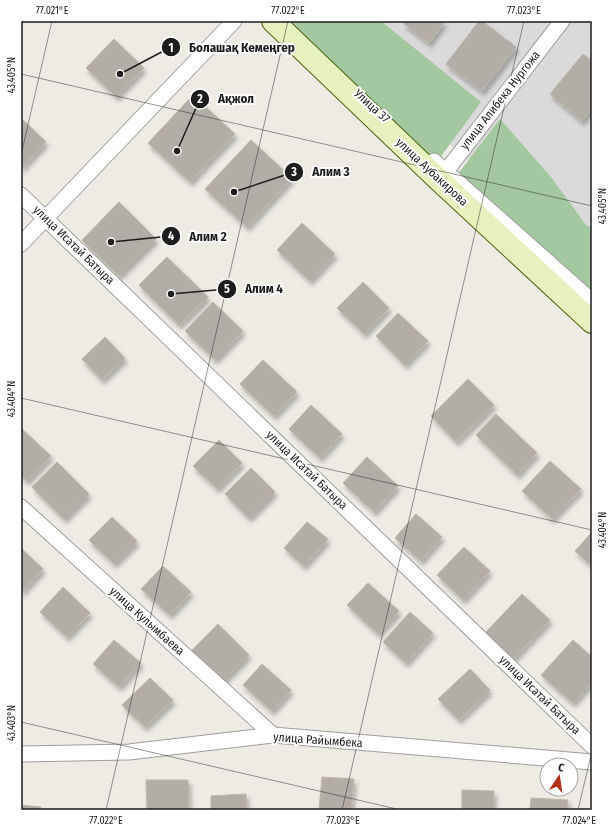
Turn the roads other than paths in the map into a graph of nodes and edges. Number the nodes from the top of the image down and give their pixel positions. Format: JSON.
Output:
{"nodes":[{"id":1,"x":234,"y":21,"type":"edge"},
{"id":2,"x":272,"y":21,"type":"edge"},
{"id":3,"x":279,"y":21,"type":"edge"},
{"id":4,"x":562,"y":21,"type":"edge"},
{"id":5,"x":439,"y":180,"type":"junction"},
{"id":6,"x":21,"y":195,"type":"edge"},
{"id":7,"x":45,"y":217,"type":"junction"},
{"id":8,"x":21,"y":244,"type":"edge"},
{"id":9,"x":592,"y":301,"type":"edge"},
{"id":10,"x":592,"y":322,"type":"edge"},
{"id":11,"x":21,"y":507,"type":"edge"},
{"id":12,"x":273,"y":735,"type":"junction"},
{"id":13,"x":592,"y":746,"type":"edge"},
{"id":14,"x":21,"y":754,"type":"edge"},
{"id":15,"x":592,"y":762,"type":"edge"}],
"edges":[{"from":1,"to":7,"type":"street"},
{"from":2,"to":5,"type":"main road","name":"улица Аубакирова"},
{"from":3,"to":9,"type":"street","name":"Улица 37"},
{"from":4,"to":5,"type":"street","name":"улица Алибека Нургожа"},
{"from":5,"to":10,"type":"main road","name":"улица Аубакирова"},
{"from":6,"to":7,"type":"street","name":"улица Исатай Батыра"},
{"from":7,"to":8,"type":"street"},
{"from":7,"to":13,"type":"street","name":"улица Исатай Батыра"},
{"from":11,"to":12,"type":"street","name":"улица Кулымбаева"},
{"from":12,"to":14,"type":"street","name":"улица Райымбека"},
{"from":12,"to":15,"type":"street","name":"улица Райымбека"}]}
